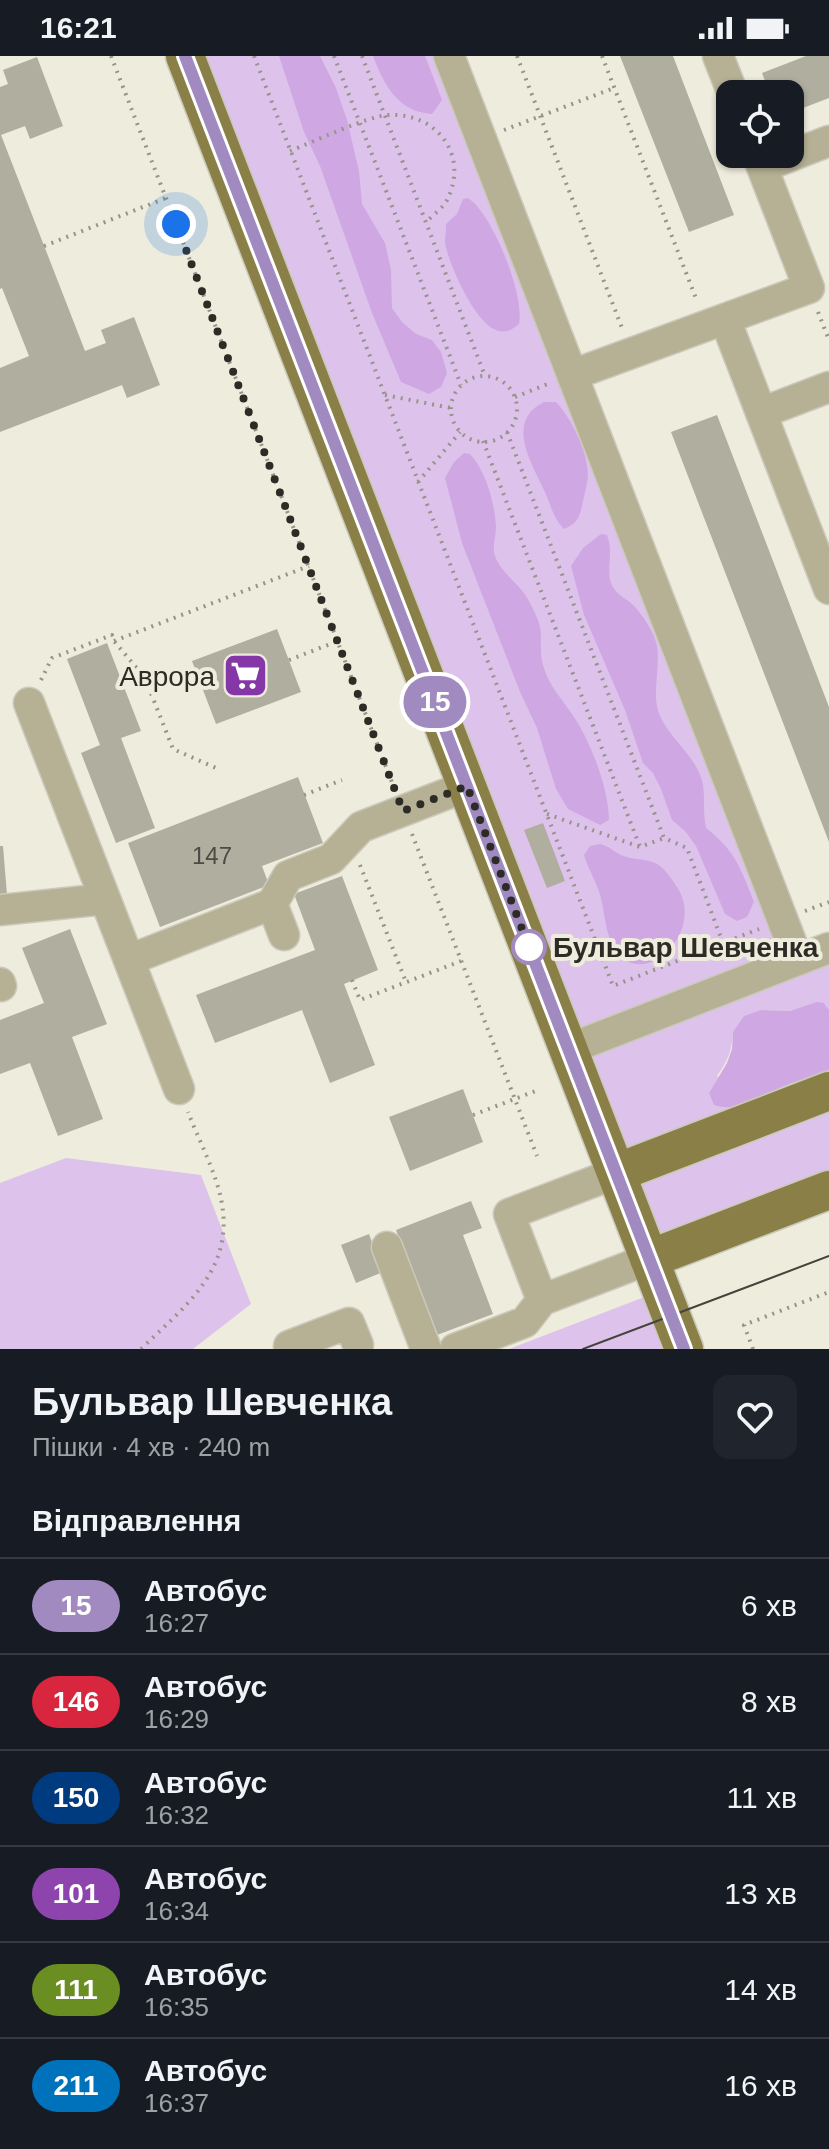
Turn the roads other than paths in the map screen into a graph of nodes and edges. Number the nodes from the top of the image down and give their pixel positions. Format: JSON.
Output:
{"nodes":[{"id":1,"x":185,"y":56,"type":"edge"},
{"id":2,"x":449,"y":56,"type":"edge"},
{"id":3,"x":718,"y":56,"type":"edge"},
{"id":4,"x":727,"y":80,"type":"edge"},
{"id":5,"x":829,"y":141,"type":"edge"},
{"id":6,"x":804,"y":148,"type":"edge"},
{"id":7,"x":762,"y":168,"type":"edge"},
{"id":8,"x":716,"y":322,"type":"junction"},
{"id":9,"x":572,"y":375,"type":"junction"},
{"id":10,"x":829,"y":387,"type":"edge"},
{"id":11,"x":761,"y":413,"type":"junction"},
{"id":12,"x":829,"y":589,"type":"edge"},
{"id":13,"x":29,"y":703,"type":"dead end"},
{"id":14,"x":467,"y":786,"type":"junction"},
{"id":15,"x":105,"y":899,"type":"junction"},
{"id":16,"x":272,"y":904,"type":"junction"},
{"id":17,"x":0,"y":910,"type":"edge"},
{"id":18,"x":284,"y":935,"type":"dead end"},
{"id":19,"x":829,"y":948,"type":"edge"},
{"id":20,"x":129,"y":960,"type":"junction"},
{"id":21,"x":798,"y":960,"type":"junction"},
{"id":22,"x":569,"y":1049,"type":"junction"},
{"id":23,"x":179,"y":1089,"type":"road end"},
{"id":24,"x":829,"y":1091,"type":"edge"},
{"id":25,"x":616,"y":1173,"type":"junction"},
{"id":26,"x":829,"y":1190,"type":"edge"},
{"id":27,"x":387,"y":1247,"type":"dead end"},
{"id":28,"x":649,"y":1259,"type":"junction"},
{"id":29,"x":542,"y":1300,"type":"junction"},
{"id":30,"x":358,"y":1345,"type":"dead end"},
{"id":31,"x":290,"y":1349,"type":"edge"},
{"id":32,"x":426,"y":1349,"type":"edge"},
{"id":33,"x":455,"y":1349,"type":"edge"},
{"id":34,"x":684,"y":1349,"type":"edge"}],
"edges":[{"from":1,"to":14,"type":"main road"},
{"from":2,"to":9,"type":"street"},
{"from":3,"to":4,"type":"street"},
{"from":5,"to":6,"type":"street"},
{"from":7,"to":8,"type":"street"},
{"from":8,"to":9,"type":"street"},
{"from":8,"to":11,"type":"street"},
{"from":9,"to":21,"type":"street"},
{"from":10,"to":11,"type":"street"},
{"from":11,"to":12,"type":"street"},
{"from":13,"to":15,"type":"street"},
{"from":14,"to":16,"type":"street"},
{"from":14,"to":22,"type":"main road"},
{"from":15,"to":17,"type":"street"},
{"from":15,"to":20,"type":"street"},
{"from":16,"to":18,"type":"street"},
{"from":16,"to":20,"type":"street"},
{"from":19,"to":21,"type":"street"},
{"from":20,"to":23,"type":"street"},
{"from":21,"to":22,"type":"street"},
{"from":22,"to":25,"type":"main road"},
{"from":24,"to":25,"type":"main road"},
{"from":25,"to":28,"type":"main road"},
{"from":25,"to":29,"type":"street"},
{"from":26,"to":28,"type":"main road"},
{"from":27,"to":32,"type":"street"},
{"from":28,"to":29,"type":"street"},
{"from":28,"to":34,"type":"main road"},
{"from":29,"to":33,"type":"street"},
{"from":30,"to":31,"type":"street"}]}
